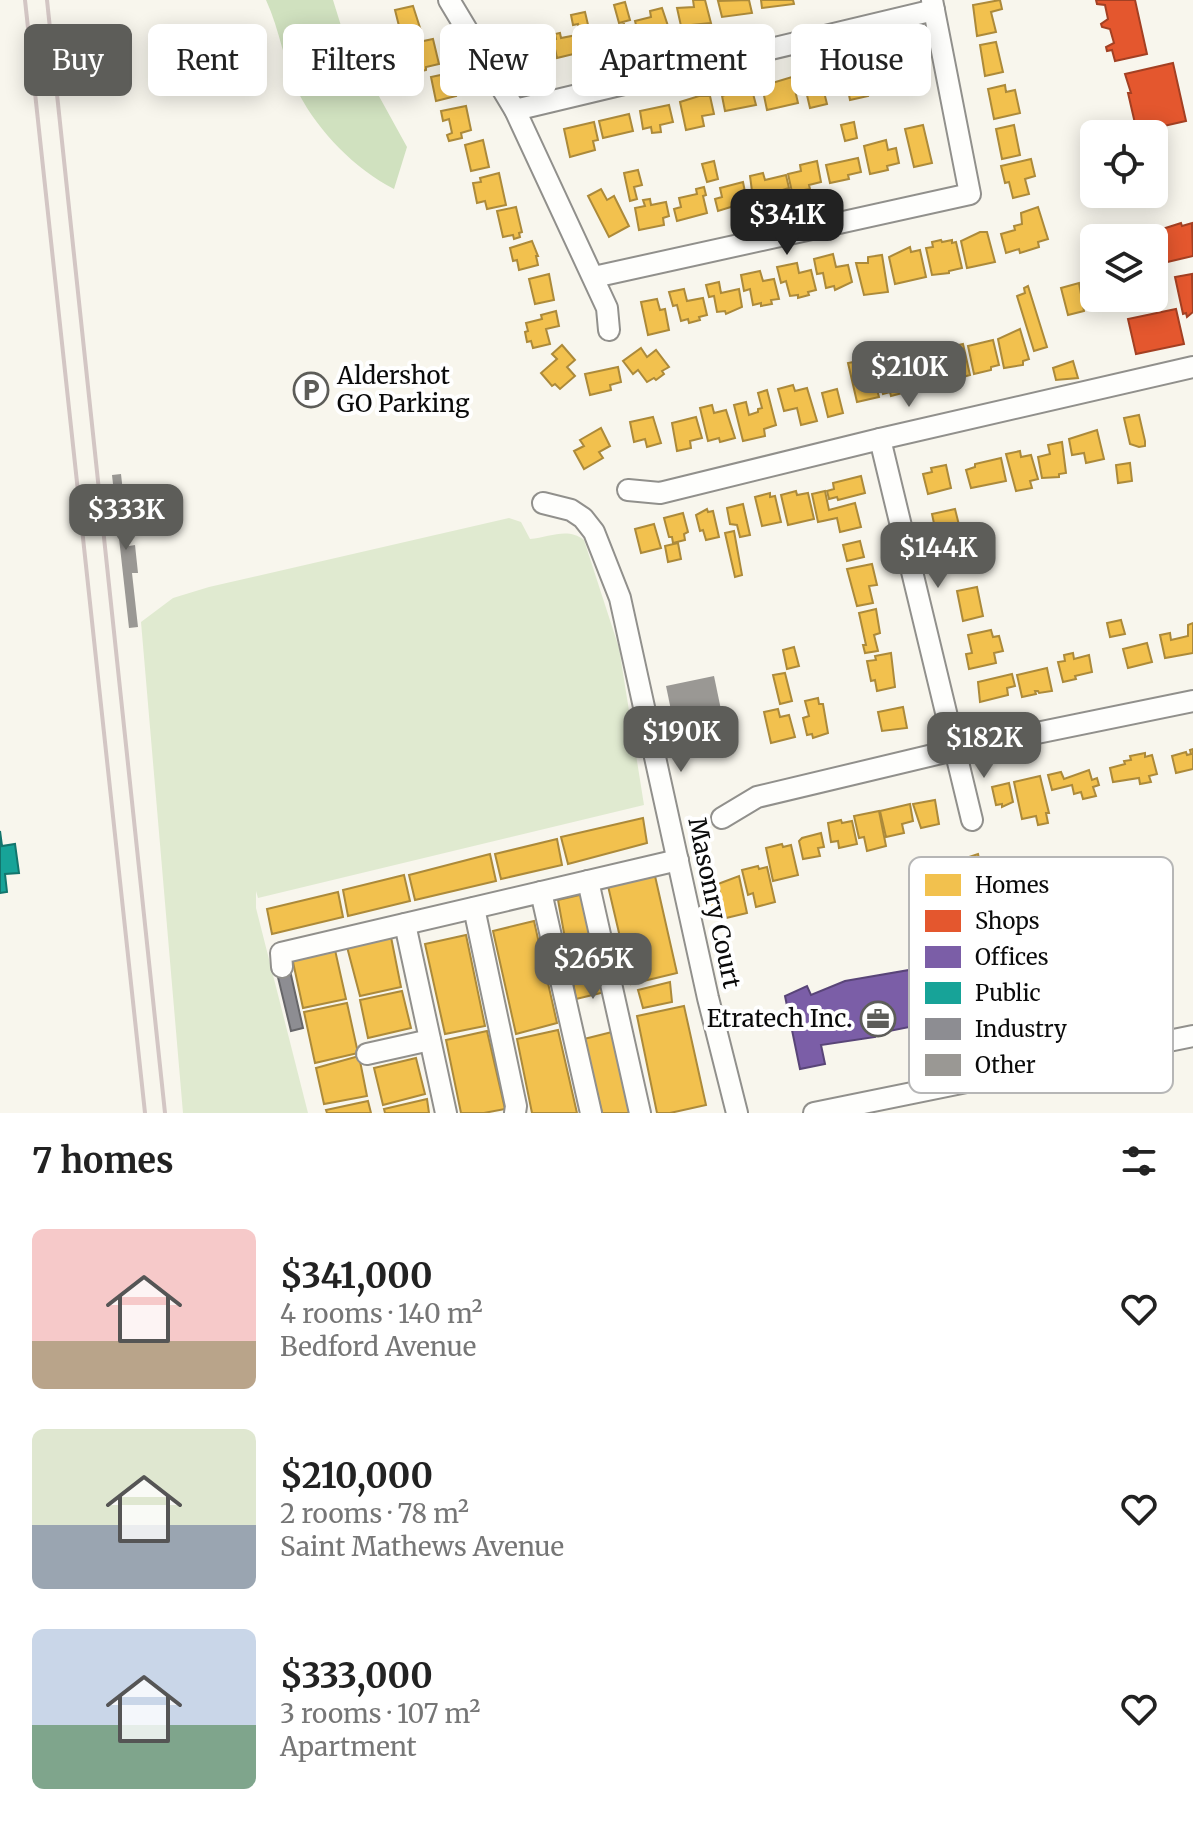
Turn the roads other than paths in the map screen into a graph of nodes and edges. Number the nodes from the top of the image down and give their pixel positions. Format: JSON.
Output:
{"nodes":[{"id":1,"x":449,"y":0,"type":"edge"},
{"id":2,"x":933,"y":5,"type":"edge"},
{"id":3,"x":515,"y":110,"type":"junction"},
{"id":4,"x":594,"y":277,"type":"junction"},
{"id":5,"x":609,"y":330,"type":"dead end"},
{"id":6,"x":1193,"y":367,"type":"edge"},
{"id":7,"x":880,"y":439,"type":"junction"},
{"id":8,"x":628,"y":490,"type":"dead end"},
{"id":9,"x":543,"y":503,"type":"dead end"},
{"id":10,"x":1193,"y":701,"type":"edge"},
{"id":11,"x":954,"y":750,"type":"junction"},
{"id":12,"x":722,"y":818,"type":"dead end"},
{"id":13,"x":972,"y":820,"type":"dead end"},
{"id":14,"x":678,"y":860,"type":"junction"},
{"id":15,"x":588,"y":881,"type":"junction"},
{"id":16,"x":541,"y":892,"type":"junction"},
{"id":17,"x":474,"y":908,"type":"junction"},
{"id":18,"x":405,"y":924,"type":"junction"},
{"id":19,"x":282,"y":967,"type":"dead end"},
{"id":20,"x":1193,"y":1036,"type":"edge"},
{"id":21,"x":430,"y":1040,"type":"junction"},
{"id":22,"x":1173,"y":1040,"type":"edge"},
{"id":23,"x":367,"y":1054,"type":"dead end"},
{"id":24,"x":912,"y":1093,"type":"edge"},
{"id":25,"x":446,"y":1113,"type":"edge"},
{"id":26,"x":515,"y":1113,"type":"edge"},
{"id":27,"x":591,"y":1113,"type":"edge"},
{"id":28,"x":640,"y":1113,"type":"edge"},
{"id":29,"x":737,"y":1113,"type":"edge"},
{"id":30,"x":814,"y":1113,"type":"edge"}],
"edges":[{"from":1,"to":3,"type":"street"},
{"from":2,"to":3,"type":"street"},
{"from":2,"to":4,"type":"street"},
{"from":3,"to":4,"type":"street"},
{"from":4,"to":5,"type":"street"},
{"from":6,"to":7,"type":"street"},
{"from":7,"to":8,"type":"street"},
{"from":7,"to":11,"type":"street"},
{"from":9,"to":14,"type":"street","name":"Masonry Court"},
{"from":10,"to":11,"type":"street"},
{"from":11,"to":12,"type":"street"},
{"from":11,"to":13,"type":"street"},
{"from":14,"to":15,"type":"street"},
{"from":14,"to":29,"type":"street","name":"Masonry Court"},
{"from":15,"to":16,"type":"street"},
{"from":15,"to":28,"type":"street"},
{"from":16,"to":17,"type":"street"},
{"from":16,"to":27,"type":"street"},
{"from":17,"to":18,"type":"street"},
{"from":17,"to":26,"type":"street"},
{"from":18,"to":19,"type":"street"},
{"from":18,"to":21,"type":"street"},
{"from":20,"to":22,"type":"street"},
{"from":21,"to":23,"type":"street"},
{"from":21,"to":25,"type":"street"},
{"from":24,"to":30,"type":"street"}]}
